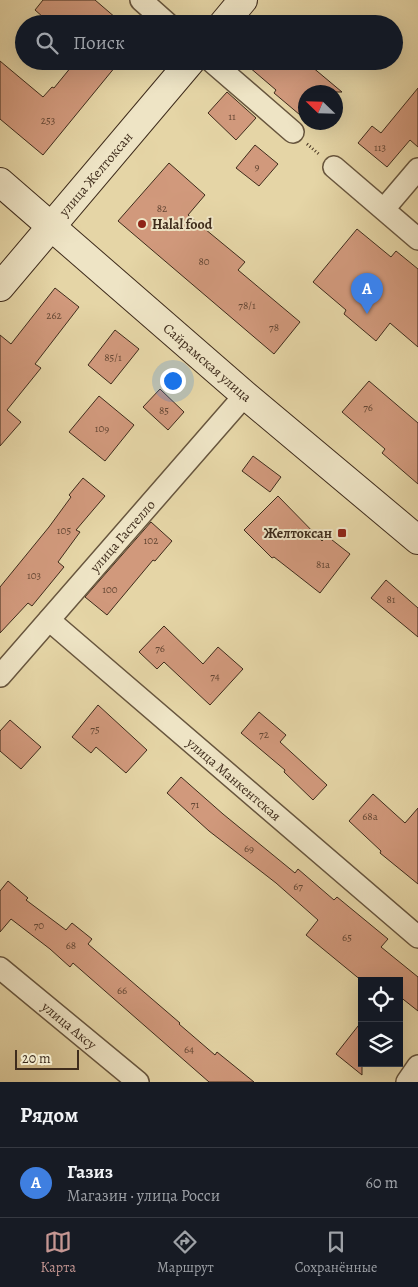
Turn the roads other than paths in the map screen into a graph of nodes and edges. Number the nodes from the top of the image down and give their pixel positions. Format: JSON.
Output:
{"nodes":[{"id":1,"x":141,"y":0,"type":"edge"},
{"id":2,"x":243,"y":0,"type":"edge"},
{"id":3,"x":158,"y":15,"type":"edge"},
{"id":4,"x":230,"y":15,"type":"edge"},
{"id":5,"x":183,"y":70,"type":"edge"},
{"id":6,"x":222,"y":70,"type":"edge"},
{"id":7,"x":294,"y":132,"type":"road end"},
{"id":8,"x":334,"y":167,"type":"road end"},
{"id":9,"x":418,"y":169,"type":"edge"},
{"id":10,"x":0,"y":182,"type":"edge"},
{"id":11,"x":384,"y":209,"type":"junction"},
{"id":12,"x":51,"y":226,"type":"junction"},
{"id":13,"x":418,"y":239,"type":"edge"},
{"id":14,"x":0,"y":287,"type":"edge"},
{"id":15,"x":245,"y":395,"type":"junction"},
{"id":16,"x":415,"y":532,"type":"edge"},
{"id":17,"x":49,"y":620,"type":"junction"},
{"id":18,"x":0,"y":676,"type":"edge"},
{"id":19,"x":418,"y":937,"type":"edge"},
{"id":20,"x":0,"y":968,"type":"edge"},
{"id":21,"x":418,"y":1066,"type":"edge"},
{"id":22,"x":138,"y":1082,"type":"edge"},
{"id":23,"x":407,"y":1082,"type":"edge"}],
"edges":[{"from":1,"to":3,"type":"street"},
{"from":2,"to":4,"type":"main road"},
{"from":5,"to":12,"type":"main road","name":"улица Желтоксан"},
{"from":6,"to":7,"type":"street"},
{"from":8,"to":11,"type":"street"},
{"from":9,"to":11,"type":"street"},
{"from":10,"to":12,"type":"main road","name":"Сайрамская улица"},
{"from":11,"to":13,"type":"street"},
{"from":12,"to":14,"type":"main road","name":"улица Желтоксан"},
{"from":12,"to":15,"type":"main road","name":"Сайрамская улица"},
{"from":15,"to":16,"type":"main road","name":"Сайрамская улица"},
{"from":15,"to":17,"type":"street","name":"улица Гастелло"},
{"from":17,"to":18,"type":"street","name":"улица Гастелло"},
{"from":17,"to":19,"type":"street","name":"улица Манкентская"},
{"from":20,"to":22,"type":"street","name":"улица Аксу"},
{"from":21,"to":23,"type":"street"}]}
